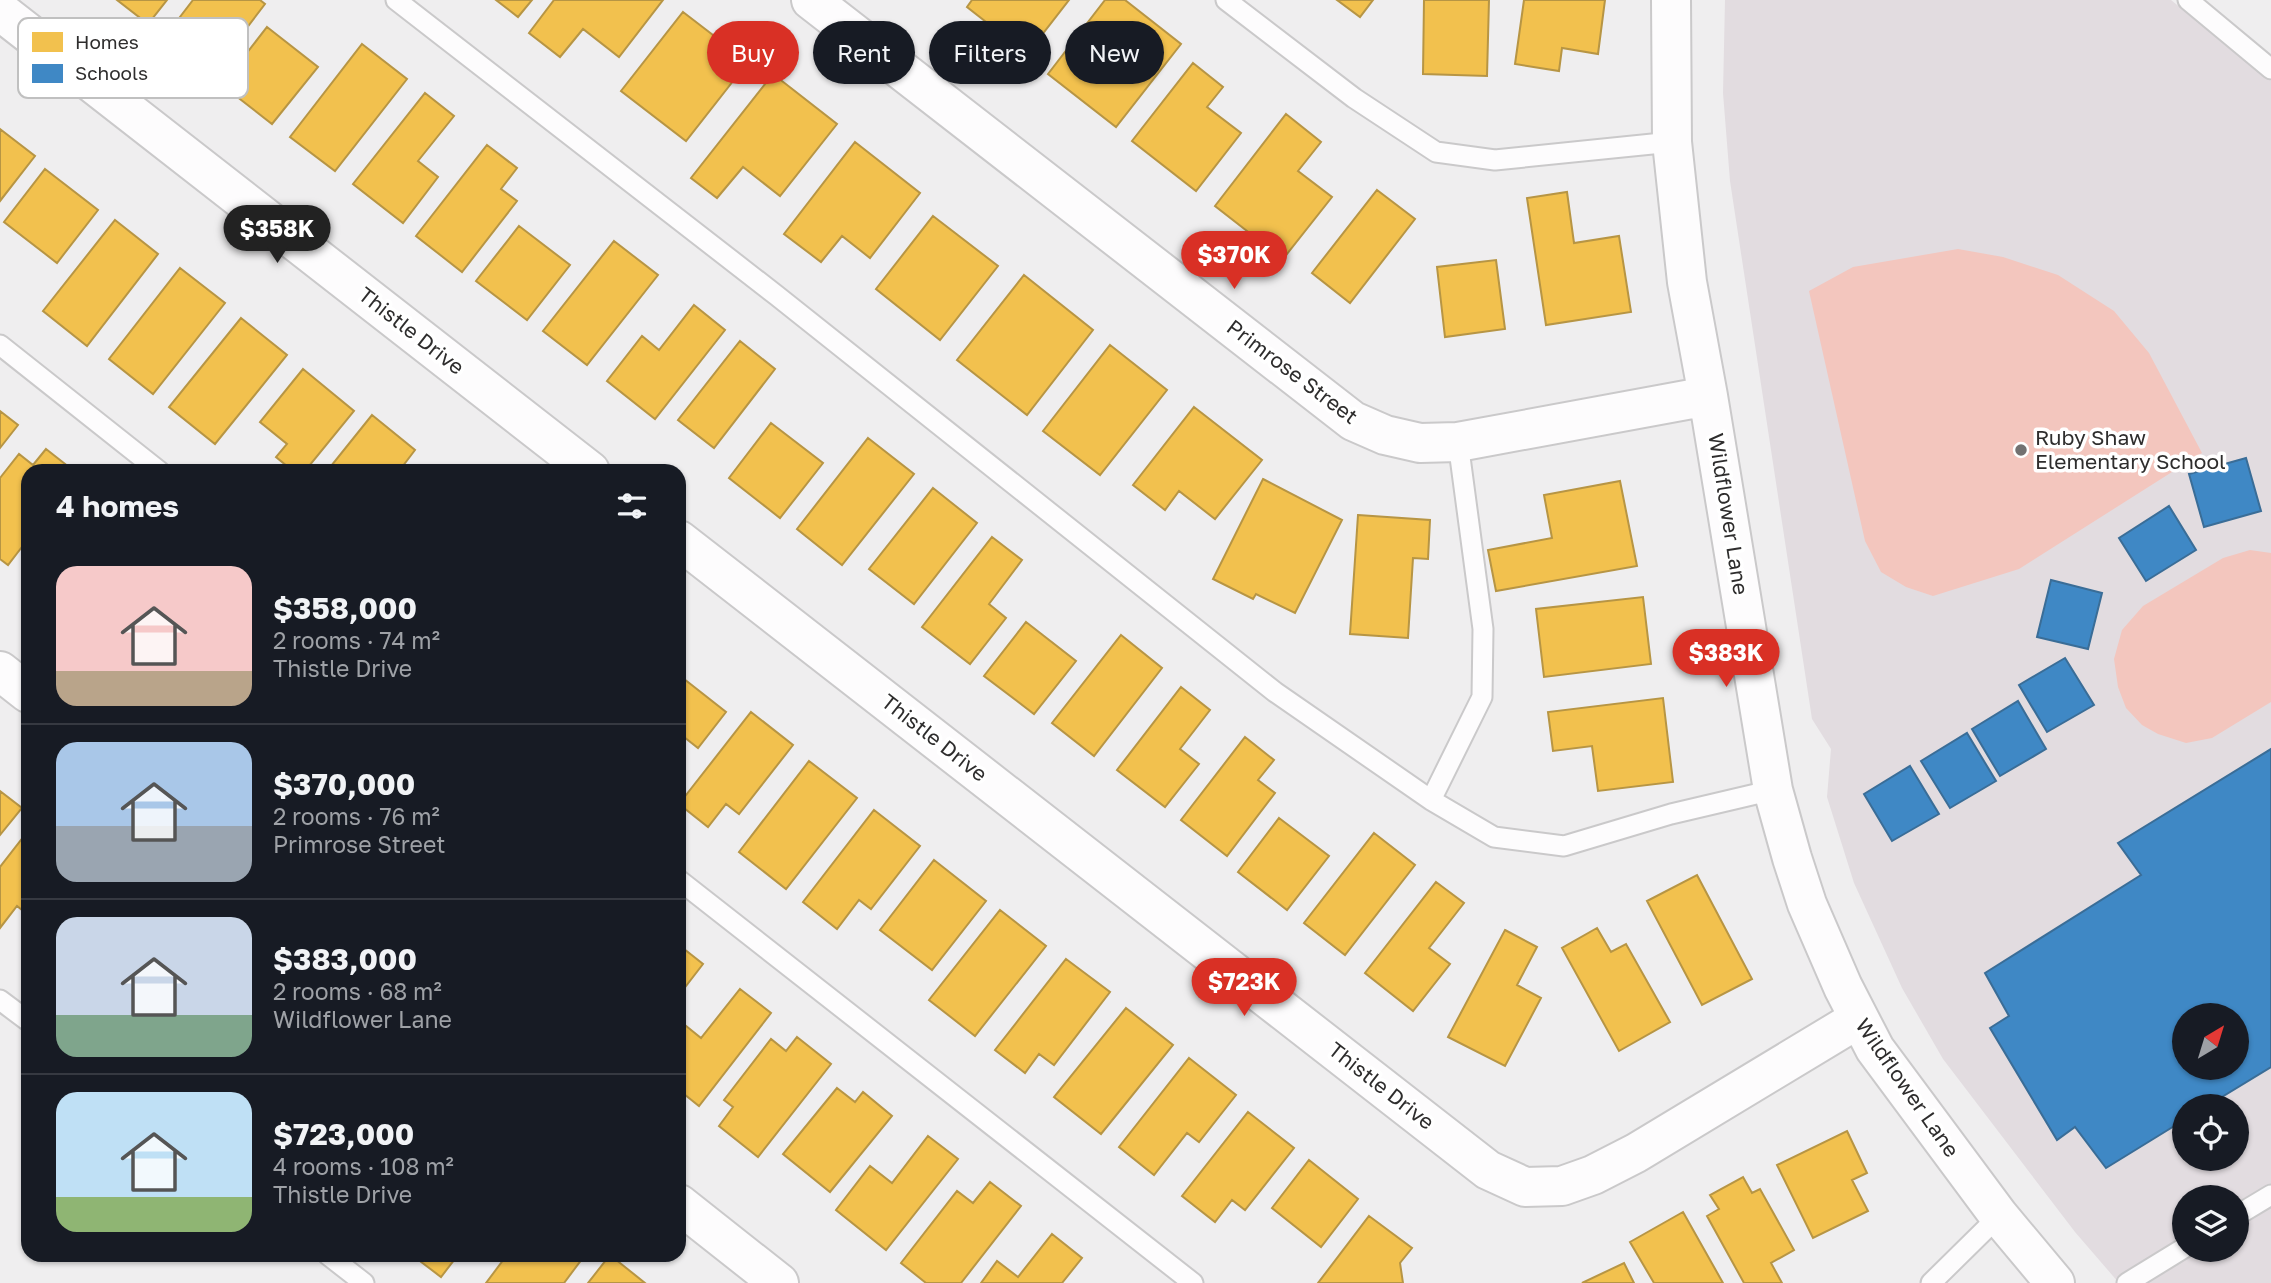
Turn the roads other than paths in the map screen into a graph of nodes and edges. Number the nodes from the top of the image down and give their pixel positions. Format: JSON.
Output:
{"nodes":[{"id":1,"x":396,"y":0,"type":"edge"},
{"id":2,"x":811,"y":0,"type":"edge"},
{"id":3,"x":1226,"y":0,"type":"edge"},
{"id":4,"x":1671,"y":0,"type":"edge"},
{"id":5,"x":2188,"y":0,"type":"edge"},
{"id":6,"x":0,"y":11,"type":"edge"},
{"id":7,"x":18,"y":25,"type":"edge"},
{"id":8,"x":2271,"y":69,"type":"edge"},
{"id":9,"x":112,"y":98,"type":"edge"},
{"id":10,"x":1672,"y":142,"type":"junction"},
{"id":11,"x":0,"y":345,"type":"edge"},
{"id":12,"x":1708,"y":396,"type":"junction"},
{"id":13,"x":1458,"y":442,"type":"junction"},
{"id":14,"x":150,"y":464,"type":"edge"},
{"id":15,"x":581,"y":464,"type":"edge"},
{"id":16,"x":686,"y":545,"type":"edge"},
{"id":17,"x":0,"y":671,"type":"edge"},
{"id":18,"x":21,"y":688,"type":"edge"},
{"id":19,"x":1773,"y":790,"type":"junction"},
{"id":20,"x":1431,"y":800,"type":"junction"},
{"id":21,"x":686,"y":885,"type":"edge"},
{"id":22,"x":0,"y":1000,"type":"edge"},
{"id":23,"x":21,"y":1016,"type":"edge"},
{"id":24,"x":1858,"y":1019,"type":"junction"},
{"id":25,"x":2271,"y":1195,"type":"edge"},
{"id":26,"x":2249,"y":1208,"type":"edge"},
{"id":27,"x":686,"y":1210,"type":"edge"},
{"id":28,"x":1999,"y":1216,"type":"junction"},
{"id":29,"x":2172,"y":1255,"type":"edge"},
{"id":30,"x":337,"y":1262,"type":"edge"},
{"id":31,"x":364,"y":1283,"type":"edge"},
{"id":32,"x":779,"y":1283,"type":"edge"},
{"id":33,"x":1193,"y":1283,"type":"edge"},
{"id":34,"x":1931,"y":1283,"type":"edge"},
{"id":35,"x":2055,"y":1283,"type":"edge"},
{"id":36,"x":2127,"y":1283,"type":"edge"}],
"edges":[{"from":1,"to":20,"type":"lane"},
{"from":2,"to":13,"type":"street","name":"Primrose Street"},
{"from":3,"to":10,"type":"lane"},
{"from":4,"to":10,"type":"street","name":"Wildflower Lane"},
{"from":5,"to":8,"type":"lane"},
{"from":6,"to":7,"type":"street","name":"Thistle Drive"},
{"from":9,"to":15,"type":"street","name":"Thistle Drive"},
{"from":10,"to":12,"type":"street","name":"Wildflower Lane"},
{"from":11,"to":14,"type":"lane"},
{"from":12,"to":13,"type":"street","name":"Primrose Street"},
{"from":12,"to":19,"type":"street","name":"Wildflower Lane"},
{"from":13,"to":20,"type":"lane"},
{"from":16,"to":24,"type":"street","name":"Thistle Drive"},
{"from":17,"to":18,"type":"street"},
{"from":19,"to":20,"type":"lane"},
{"from":19,"to":24,"type":"street","name":"Wildflower Lane"},
{"from":21,"to":33,"type":"lane"},
{"from":22,"to":23,"type":"lane"},
{"from":24,"to":28,"type":"street","name":"Wildflower Lane"},
{"from":25,"to":26,"type":"lane"},
{"from":27,"to":32,"type":"street"},
{"from":28,"to":34,"type":"lane"},
{"from":28,"to":35,"type":"street","name":"Wildflower Lane"},
{"from":29,"to":36,"type":"lane"},
{"from":30,"to":31,"type":"lane"}]}
